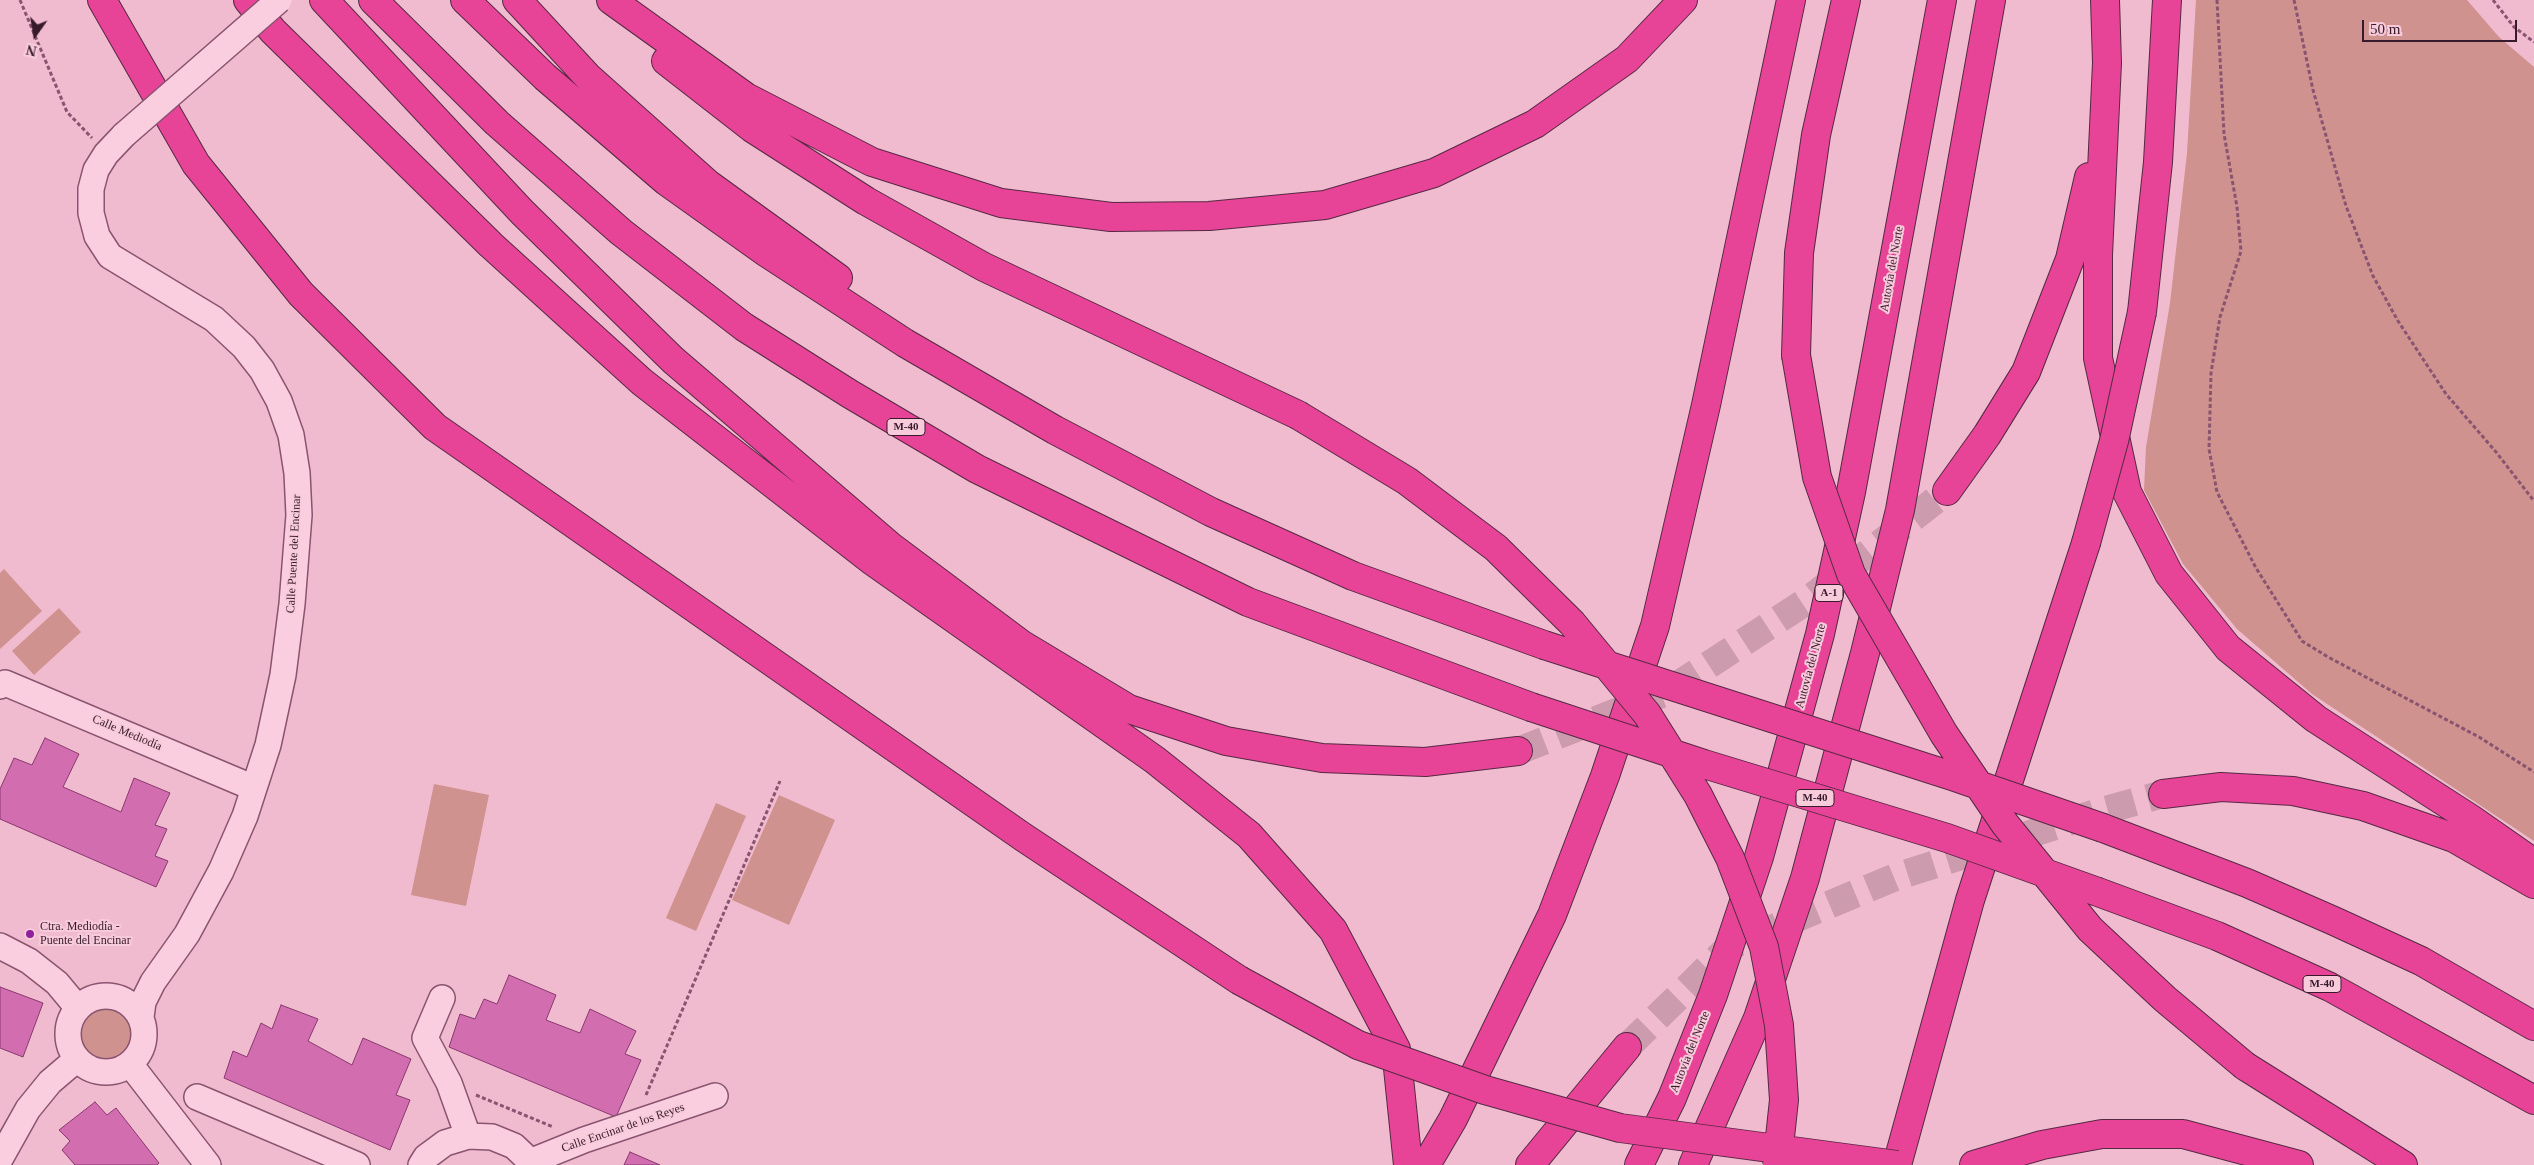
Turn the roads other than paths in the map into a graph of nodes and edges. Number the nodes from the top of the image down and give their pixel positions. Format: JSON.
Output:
{"nodes":[{"id":1,"x":102,"y":0,"type":"edge"},
{"id":2,"x":248,"y":0,"type":"edge"},
{"id":3,"x":279,"y":0,"type":"edge"},
{"id":4,"x":324,"y":0,"type":"edge"},
{"id":5,"x":373,"y":0,"type":"edge"},
{"id":6,"x":465,"y":0,"type":"edge"},
{"id":7,"x":516,"y":0,"type":"edge"},
{"id":8,"x":598,"y":0,"type":"edge"},
{"id":9,"x":611,"y":0,"type":"edge"},
{"id":10,"x":1683,"y":0,"type":"edge"},
{"id":11,"x":1790,"y":0,"type":"edge"},
{"id":12,"x":1846,"y":0,"type":"edge"},
{"id":13,"x":1942,"y":0,"type":"edge"},
{"id":14,"x":1991,"y":0,"type":"edge"},
{"id":15,"x":2105,"y":0,"type":"edge"},
{"id":16,"x":2167,"y":0,"type":"edge"},
{"id":17,"x":2106,"y":63,"type":"junction"},
{"id":18,"x":905,"y":343,"type":"junction"},
{"id":19,"x":1947,"y":491,"type":"tunnel mouth"},
{"id":20,"x":0,"y":686,"type":"edge"},
{"id":21,"x":1518,"y":751,"type":"tunnel mouth"},
{"id":22,"x":254,"y":788,"type":"junction"},
{"id":23,"x":2164,"y":794,"type":"tunnel mouth"},
{"id":24,"x":2534,"y":863,"type":"edge"},
{"id":25,"x":2534,"y":884,"type":"edge"},
{"id":26,"x":0,"y":946,"type":"edge"},
{"id":27,"x":153,"y":982,"type":"junction"},
{"id":28,"x":122,"y":998,"type":"junction"},
{"id":29,"x":442,"y":998,"type":"dead end"},
{"id":30,"x":77,"y":1007,"type":"junction"},
{"id":31,"x":141,"y":1017,"type":"junction"},
{"id":32,"x":2534,"y":1026,"type":"edge"},
{"id":33,"x":1627,"y":1047,"type":"tunnel mouth"},
{"id":34,"x":77,"y":1060,"type":"junction"},
{"id":35,"x":130,"y":1064,"type":"junction"},
{"id":36,"x":198,"y":1096,"type":"dead end"},
{"id":37,"x":715,"y":1096,"type":"dead end"},
{"id":38,"x":2534,"y":1100,"type":"edge"},
{"id":39,"x":468,"y":1136,"type":"junction"},
{"id":40,"x":0,"y":1159,"type":"edge"},
{"id":41,"x":533,"y":1163,"type":"edge"},
{"id":42,"x":208,"y":1165,"type":"edge"},
{"id":43,"x":358,"y":1165,"type":"edge"},
{"id":44,"x":421,"y":1165,"type":"edge"},
{"id":45,"x":1408,"y":1165,"type":"edge"},
{"id":46,"x":1426,"y":1165,"type":"edge"},
{"id":47,"x":1530,"y":1165,"type":"edge"},
{"id":48,"x":1639,"y":1165,"type":"edge"},
{"id":49,"x":1693,"y":1165,"type":"edge"},
{"id":50,"x":1777,"y":1165,"type":"edge"},
{"id":51,"x":1897,"y":1165,"type":"edge"},
{"id":52,"x":1974,"y":1165,"type":"edge"},
{"id":53,"x":2299,"y":1165,"type":"edge"},
{"id":54,"x":2403,"y":1165,"type":"edge"}],
"edges":[{"from":1,"to":51,"type":"highway","bridge":true},
{"from":2,"to":45,"type":"highway"},
{"from":3,"to":22,"type":"street","name":"Calle Puente del Encinar","bridge":true},
{"from":4,"to":21,"type":"highway"},
{"from":5,"to":38,"type":"highway","number":"M-40","bridge":true},
{"from":6,"to":18,"type":"highway"},
{"from":7,"to":18,"type":"highway"},
{"from":8,"to":50,"type":"highway","bridge":true},
{"from":9,"to":10,"type":"highway"},
{"from":11,"to":46,"type":"highway"},
{"from":12,"to":54,"type":"highway","bridge":true},
{"from":13,"to":48,"type":"highway","name":"Autovía del Norte","number":"A-1"},
{"from":14,"to":49,"type":"highway"},
{"from":15,"to":17,"type":"highway"},
{"from":16,"to":51,"type":"highway","bridge":true},
{"from":17,"to":19,"type":"highway"},
{"from":17,"to":24,"type":"highway"},
{"from":18,"to":32,"type":"highway","bridge":true},
{"from":20,"to":22,"type":"street","name":"Calle Mediodía"},
{"from":22,"to":27,"type":"street","name":"Calle Puente del Encinar"},
{"from":23,"to":25,"type":"highway"},
{"from":26,"to":30,"type":"street"},
{"from":27,"to":28,"type":"street","name":"Calle Puente del Encinar"},
{"from":27,"to":31,"type":"street","name":"Calle Puente del Encinar"},
{"from":28,"to":30,"type":"street"},
{"from":28,"to":31,"type":"street"},
{"from":29,"to":39,"type":"street"},
{"from":30,"to":34,"type":"street"},
{"from":31,"to":35,"type":"street"},
{"from":33,"to":47,"type":"highway"},
{"from":34,"to":35,"type":"street"},
{"from":34,"to":40,"type":"street"},
{"from":35,"to":42,"type":"street"},
{"from":36,"to":43,"type":"street"},
{"from":37,"to":41,"type":"street","name":"Calle Encinar de los Reyes"},
{"from":39,"to":41,"type":"street","name":"Calle Encinar de los Reyes"},
{"from":39,"to":44,"type":"street","name":"Calle Encinar de los Reyes"},
{"from":52,"to":53,"type":"highway"}]}
